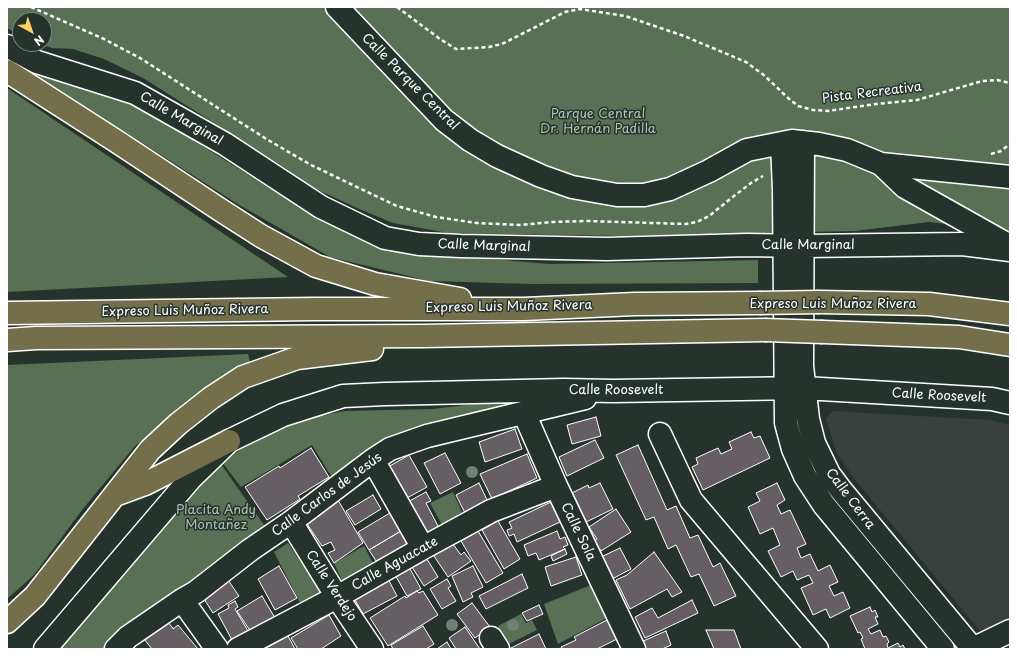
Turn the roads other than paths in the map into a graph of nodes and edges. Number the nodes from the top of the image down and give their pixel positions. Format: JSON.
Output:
{"nodes":[{"id":1,"x":319,"y":7,"type":"edge"},
{"id":2,"x":337,"y":7,"type":"edge"},
{"id":3,"x":347,"y":7,"type":"edge"},
{"id":4,"x":358,"y":29,"type":"junction"},
{"id":5,"x":7,"y":46,"type":"edge"},
{"id":6,"x":7,"y":71,"type":"edge"},
{"id":7,"x":804,"y":142,"type":"junction"},
{"id":8,"x":782,"y":143,"type":"junction"},
{"id":9,"x":882,"y":164,"type":"junction"},
{"id":10,"x":1010,"y":177,"type":"edge"},
{"id":11,"x":794,"y":246,"type":"junction"},
{"id":12,"x":1010,"y":246,"type":"edge"},
{"id":13,"x":1010,"y":250,"type":"edge"},
{"id":14,"x":524,"y":310,"type":"junction"},
{"id":15,"x":7,"y":312,"type":"edge"},
{"id":16,"x":1010,"y":314,"type":"edge"},
{"id":17,"x":423,"y":336,"type":"junction"},
{"id":18,"x":7,"y":340,"type":"edge"},
{"id":19,"x":1010,"y":345,"type":"edge"},
{"id":20,"x":794,"y":388,"type":"junction"},
{"id":21,"x":613,"y":392,"type":"junction"},
{"id":22,"x":1010,"y":402,"type":"edge"},
{"id":23,"x":524,"y":413,"type":"junction"},
{"id":24,"x":660,"y":434,"type":"dead end"},
{"id":25,"x":229,"y":441,"type":"junction"},
{"id":26,"x":373,"y":460,"type":"junction"},
{"id":27,"x":556,"y":486,"type":"junction"},
{"id":28,"x":114,"y":495,"type":"junction"},
{"id":29,"x":290,"y":522,"type":"junction"},
{"id":30,"x":423,"y":548,"type":"junction"},
{"id":31,"x":337,"y":597,"type":"junction"},
{"id":32,"x":182,"y":600,"type":"junction"},
{"id":33,"x":7,"y":622,"type":"edge"},
{"id":34,"x":1010,"y":631,"type":"edge"},
{"id":35,"x":45,"y":649,"type":"edge"},
{"id":36,"x":116,"y":649,"type":"edge"},
{"id":37,"x":217,"y":649,"type":"edge"},
{"id":38,"x":238,"y":649,"type":"edge"},
{"id":39,"x":372,"y":649,"type":"edge"},
{"id":40,"x":634,"y":649,"type":"edge"},
{"id":41,"x":817,"y":649,"type":"edge"},
{"id":42,"x":943,"y":649,"type":"edge"},
{"id":43,"x":973,"y":649,"type":"edge"},
{"id":44,"x":977,"y":649,"type":"edge"}],
"edges":[{"from":1,"to":4,"type":"street","name":"Calle Parque Central"},
{"from":2,"to":4,"type":"street","name":"Calle Parque Central"},
{"from":3,"to":4,"type":"street","name":"Calle Parque Central"},
{"from":4,"to":8,"type":"street","name":"Calle Parque Central"},
{"from":5,"to":11,"type":"street","name":"Calle Marginal"},
{"from":6,"to":14,"type":"highway"},
{"from":7,"to":8,"type":"street","name":"Calle Parque Central"},
{"from":7,"to":9,"type":"street","name":"Calle Parque Central"},
{"from":7,"to":11,"type":"street"},
{"from":8,"to":11,"type":"street"},
{"from":9,"to":10,"type":"street","name":"Calle Parque Central"},
{"from":9,"to":12,"type":"street"},
{"from":11,"to":13,"type":"street","name":"Calle Marginal"},
{"from":11,"to":20,"type":"street","name":"Calle Cerra"},
{"from":14,"to":15,"type":"highway","name":"Expreso Luis Muñoz Rivera"},
{"from":14,"to":16,"type":"highway","name":"Expreso Luis Muñoz Rivera","bridge":true},
{"from":17,"to":18,"type":"highway","name":"Expreso Luis Muñoz Rivera"},
{"from":17,"to":19,"type":"highway","name":"Expreso Luis Muñoz Rivera","bridge":true},
{"from":17,"to":28,"type":"highway"},
{"from":20,"to":21,"type":"street","name":"Calle Roosevelt"},
{"from":20,"to":22,"type":"street","name":"Calle Roosevelt"},
{"from":20,"to":42,"type":"street","name":"Calle Cerra"},
{"from":20,"to":43,"type":"street","name":"Calle Cerra"},
{"from":21,"to":23,"type":"street","name":"Calle Carlos de Jesús"},
{"from":21,"to":25,"type":"street","name":"Calle Roosevelt"},
{"from":23,"to":26,"type":"street","name":"Calle Carlos de Jesús"},
{"from":23,"to":27,"type":"street","name":"Calle Sola"},
{"from":24,"to":41,"type":"street"},
{"from":25,"to":28,"type":"highway"},
{"from":25,"to":35,"type":"street","name":"Calle Roosevelt"},
{"from":26,"to":29,"type":"street","name":"Calle Carlos de Jesús"},
{"from":26,"to":30,"type":"street"},
{"from":27,"to":30,"type":"street","name":"Calle Aguacate"},
{"from":27,"to":40,"type":"street","name":"Calle Sola"},
{"from":28,"to":33,"type":"highway"},
{"from":29,"to":31,"type":"street","name":"Calle Verdejo"},
{"from":29,"to":32,"type":"street","name":"Calle Carlos de Jesús"},
{"from":30,"to":31,"type":"street","name":"Calle Aguacate"},
{"from":31,"to":38,"type":"street","name":"Calle Aguacate"},
{"from":31,"to":39,"type":"street","name":"Calle Verdejo"},
{"from":32,"to":36,"type":"street","name":"Calle Carlos de Jesús"},
{"from":32,"to":37,"type":"street"},
{"from":34,"to":44,"type":"street"}]}
